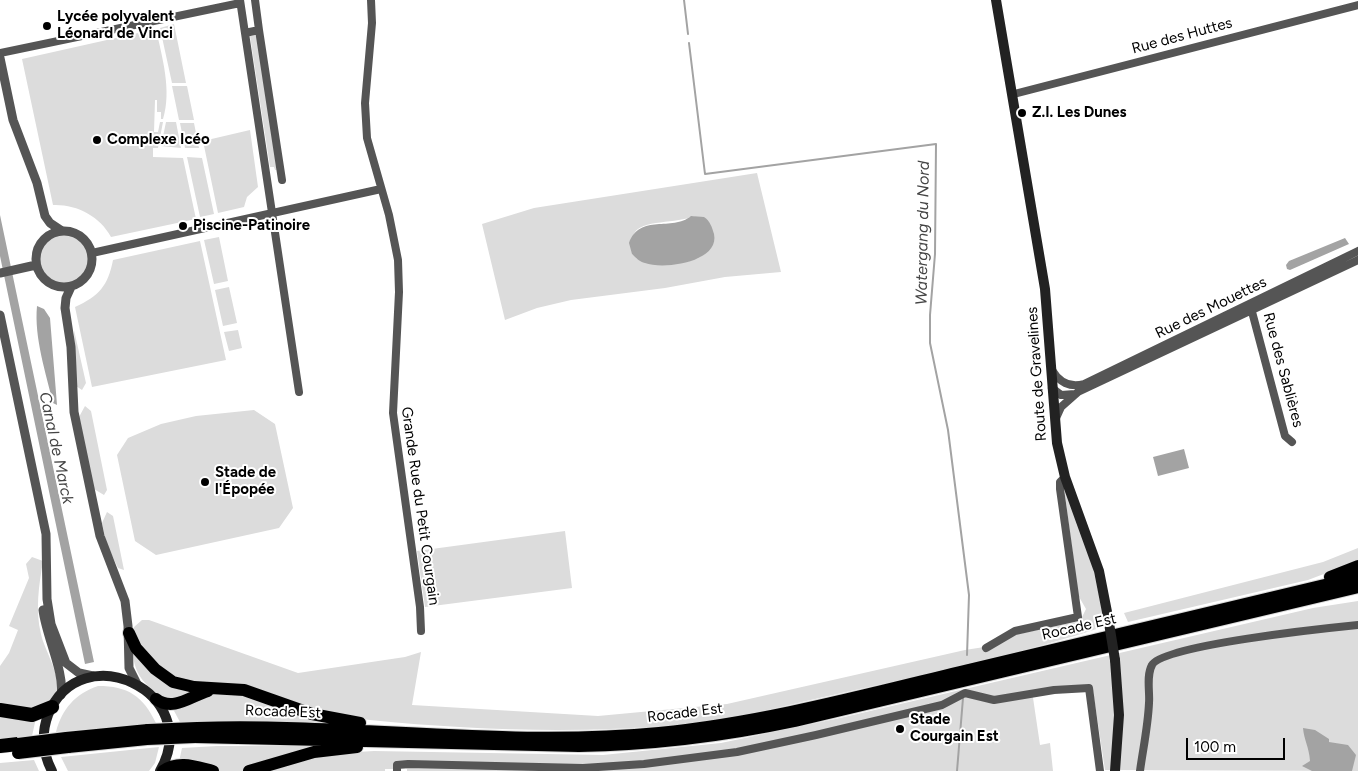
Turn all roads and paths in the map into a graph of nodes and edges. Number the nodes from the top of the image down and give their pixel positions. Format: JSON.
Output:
{"nodes":[{"id":1,"x":255,"y":0,"type":"edge"},
{"id":2,"x":370,"y":0,"type":"edge"},
{"id":3,"x":996,"y":0,"type":"edge"},
{"id":4,"x":240,"y":1,"type":"edge"},
{"id":5,"x":1358,"y":5,"type":"edge"},
{"id":6,"x":259,"y":30,"type":"junction"},
{"id":7,"x":245,"y":33,"type":"junction"},
{"id":8,"x":0,"y":53,"type":"edge"},
{"id":9,"x":0,"y":58,"type":"edge"},
{"id":10,"x":1014,"y":94,"type":"junction"},
{"id":11,"x":267,"y":176,"type":"junction"},
{"id":12,"x":381,"y":190,"type":"junction"},
{"id":13,"x":272,"y":213,"type":"junction"},
{"id":14,"x":62,"y":231,"type":"junction"},
{"id":15,"x":1358,"y":252,"type":"edge"},
{"id":16,"x":92,"y":253,"type":"junction"},
{"id":17,"x":1358,"y":260,"type":"edge"},
{"id":18,"x":36,"y":265,"type":"junction"},
{"id":19,"x":0,"y":273,"type":"edge"},
{"id":20,"x":71,"y":287,"type":"junction"},
{"id":21,"x":1251,"y":308,"type":"junction"},
{"id":22,"x":0,"y":315,"type":"edge"},
{"id":23,"x":1050,"y":364,"type":"junction"},
{"id":24,"x":1051,"y":384,"type":"junction"},
{"id":25,"x":1076,"y":389,"type":"junction"},
{"id":26,"x":299,"y":392,"type":"dead end"},
{"id":27,"x":1058,"y":394,"type":"junction"},
{"id":28,"x":1052,"y":405,"type":"junction"},
{"id":29,"x":1054,"y":425,"type":"junction"},
{"id":30,"x":1292,"y":442,"type":"dead end"},
{"id":31,"x":1065,"y":477,"type":"junction"},
{"id":32,"x":47,"y":562,"type":"junction"},
{"id":33,"x":1358,"y":566,"type":"edge"},
{"id":34,"x":1358,"y":577,"type":"edge"},
{"id":35,"x":1358,"y":587,"type":"edge"},
{"id":36,"x":1358,"y":595,"type":"edge"},
{"id":37,"x":1313,"y":598,"type":"junction"},
{"id":38,"x":1260,"y":600,"type":"junction"},
{"id":39,"x":1358,"y":625,"type":"edge"},
{"id":40,"x":421,"y":631,"type":"dead end"},
{"id":41,"x":128,"y":633,"type":"junction"},
{"id":42,"x":986,"y":648,"type":"dead end"},
{"id":43,"x":95,"y":677,"type":"junction"},
{"id":44,"x":137,"y":684,"type":"junction"},
{"id":45,"x":221,"y":689,"type":"junction"},
{"id":46,"x":156,"y":699,"type":"junction"},
{"id":47,"x":56,"y":701,"type":"junction"},
{"id":48,"x":0,"y":710,"type":"edge"},
{"id":49,"x":196,"y":732,"type":"junction"},
{"id":50,"x":467,"y":734,"type":"junction"},
{"id":51,"x":401,"y":742,"type":"junction"},
{"id":52,"x":0,"y":746,"type":"edge"},
{"id":53,"x":18,"y":748,"type":"junction"},
{"id":54,"x":0,"y":755,"type":"edge"},
{"id":55,"x":397,"y":768,"type":"edge"},
{"id":56,"x":52,"y":771,"type":"edge"},
{"id":57,"x":162,"y":771,"type":"edge"},
{"id":58,"x":213,"y":771,"type":"edge"},
{"id":59,"x":249,"y":771,"type":"edge"},
{"id":60,"x":1100,"y":771,"type":"edge"},
{"id":61,"x":1115,"y":771,"type":"edge"},
{"id":62,"x":1140,"y":771,"type":"edge"}],
"edges":[{"from":1,"to":6,"type":"street"},
{"from":2,"to":12,"type":"street","name":"Grande Rue du Petit Courgain"},
{"from":3,"to":10,"type":"main road","name":"Route de Gravelines"},
{"from":4,"to":7,"type":"street"},
{"from":4,"to":8,"type":"street"},
{"from":5,"to":10,"type":"street","name":"Rue des Huttes"},
{"from":6,"to":7,"type":"street"},
{"from":6,"to":11,"type":"street"},
{"from":7,"to":11,"type":"street"},
{"from":9,"to":14,"type":"street"},
{"from":10,"to":23,"type":"main road","name":"Route de Gravelines"},
{"from":11,"to":13,"type":"street"},
{"from":12,"to":13,"type":"street"},
{"from":12,"to":40,"type":"street","name":"Grande Rue du Petit Courgain"},
{"from":13,"to":16,"type":"street"},
{"from":13,"to":26,"type":"street"},
{"from":14,"to":16,"type":"street"},
{"from":14,"to":18,"type":"street"},
{"from":15,"to":21,"type":"street","name":"Rue des Mouettes"},
{"from":16,"to":20,"type":"street"},
{"from":17,"to":21,"type":"street","name":"Rue des Mouettes"},
{"from":18,"to":19,"type":"street"},
{"from":18,"to":20,"type":"street"},
{"from":20,"to":41,"type":"street"},
{"from":21,"to":25,"type":"street","name":"Rue des Mouettes"},
{"from":21,"to":30,"type":"street","name":"Rue des Sablières"},
{"from":22,"to":32,"type":"street"},
{"from":23,"to":24,"type":"main road","name":"Route de Gravelines"},
{"from":23,"to":25,"type":"street"},
{"from":24,"to":27,"type":"street"},
{"from":24,"to":28,"type":"main road","name":"Route de Gravelines"},
{"from":25,"to":27,"type":"street","name":"Rue des Mouettes"},
{"from":25,"to":29,"type":"street","name":"Rue des Mouettes"},
{"from":27,"to":28,"type":"street"},
{"from":28,"to":29,"type":"main road","name":"Route de Gravelines"},
{"from":29,"to":31,"type":"main road","name":"Route de Gravelines"},
{"from":31,"to":42,"type":"street"},
{"from":31,"to":61,"type":"main road","name":"Route de Gravelines","bridge":true},
{"from":32,"to":43,"type":"street"},
{"from":32,"to":47,"type":"street"},
{"from":33,"to":38,"type":"highway"},
{"from":34,"to":38,"type":"highway","name":"Rocade Est"},
{"from":35,"to":37,"type":"highway","name":"Rocade Est"},
{"from":36,"to":37,"type":"highway"},
{"from":37,"to":51,"type":"highway","name":"Rocade Est"},
{"from":38,"to":50,"type":"highway","name":"Rocade Est"},
{"from":39,"to":62,"type":"street"},
{"from":41,"to":44,"type":"street"},
{"from":41,"to":45,"type":"highway"},
{"from":43,"to":44,"type":"main road"},
{"from":43,"to":47,"type":"main road"},
{"from":44,"to":46,"type":"main road"},
{"from":45,"to":46,"type":"highway"},
{"from":45,"to":50,"type":"highway"},
{"from":46,"to":57,"type":"main road"},
{"from":47,"to":48,"type":"highway"},
{"from":47,"to":56,"type":"main road"},
{"from":49,"to":50,"type":"highway","name":"Rocade Est"},
{"from":49,"to":51,"type":"highway","name":"Rocade Est"},
{"from":49,"to":53,"type":"highway","name":"Rocade Est","bridge":true},
{"from":51,"to":59,"type":"highway"},
{"from":52,"to":53,"type":"highway","name":"Rocade Est"},
{"from":53,"to":54,"type":"highway","name":"Rocade Est"},
{"from":55,"to":60,"type":"street"},
{"from":57,"to":58,"type":"highway"}]}
